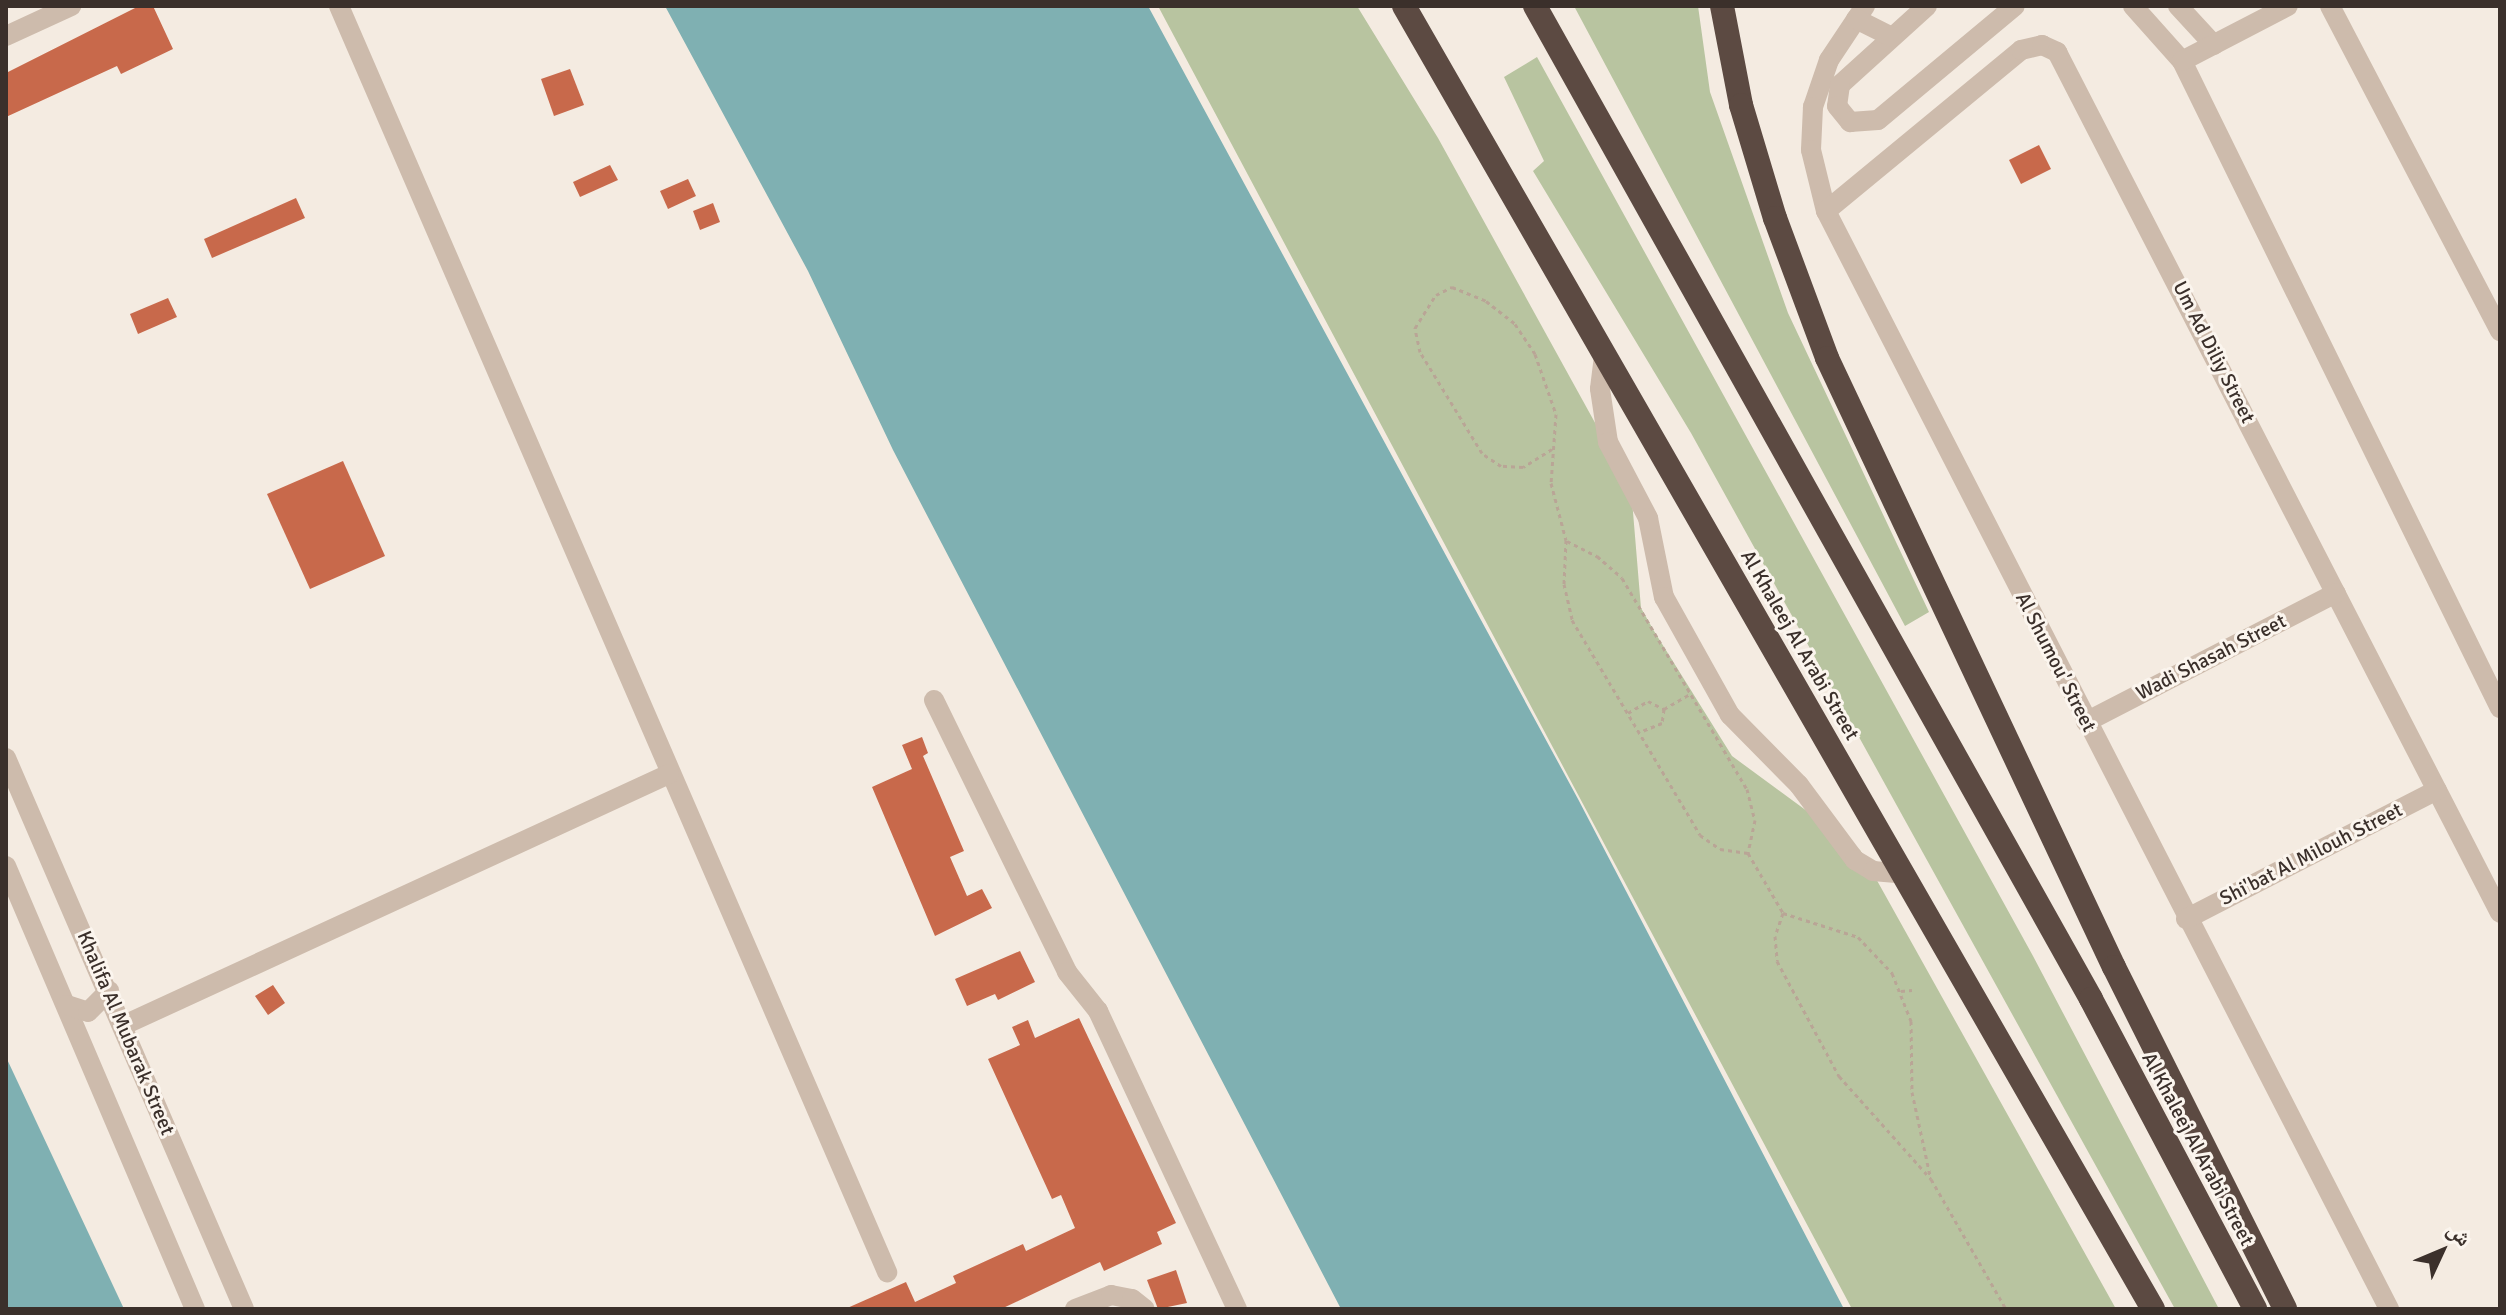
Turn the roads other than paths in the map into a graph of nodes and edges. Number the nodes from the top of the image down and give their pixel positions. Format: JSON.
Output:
{"nodes":[{"id":1,"x":71,"y":6,"type":"edge"},
{"id":2,"x":339,"y":6,"type":"edge"},
{"id":3,"x":1404,"y":6,"type":"edge"},
{"id":4,"x":1535,"y":6,"type":"edge"},
{"id":5,"x":1722,"y":6,"type":"edge"},
{"id":6,"x":1927,"y":6,"type":"edge"},
{"id":7,"x":2015,"y":6,"type":"edge"},
{"id":8,"x":2133,"y":6,"type":"edge"},
{"id":9,"x":2178,"y":6,"type":"edge"},
{"id":10,"x":2288,"y":6,"type":"edge"},
{"id":11,"x":2330,"y":6,"type":"edge"},
{"id":12,"x":1860,"y":12,"type":"edge"},
{"id":13,"x":7,"y":34,"type":"edge"},
{"id":14,"x":1892,"y":37,"type":"junction"},
{"id":15,"x":2214,"y":45,"type":"junction"},
{"id":16,"x":2182,"y":61,"type":"junction"},
{"id":17,"x":1813,"y":107,"type":"junction"},
{"id":18,"x":1840,"y":112,"type":"junction"},
{"id":19,"x":1826,"y":211,"type":"junction"},
{"id":20,"x":2493,"y":302,"type":"edge"},
{"id":21,"x":2500,"y":331,"type":"edge"},
{"id":22,"x":1604,"y":356,"type":"junction"},
{"id":23,"x":2336,"y":593,"type":"junction"},
{"id":24,"x":934,"y":700,"type":"dead end"},
{"id":25,"x":2500,"y":708,"type":"edge"},
{"id":26,"x":2086,"y":722,"type":"junction"},
{"id":27,"x":6,"y":758,"type":"edge"},
{"id":28,"x":669,"y":774,"type":"junction"},
{"id":29,"x":2437,"y":790,"type":"junction"},
{"id":30,"x":6,"y":866,"type":"edge"},
{"id":31,"x":1905,"y":874,"type":"junction"},
{"id":32,"x":2500,"y":913,"type":"edge"},
{"id":33,"x":2186,"y":919,"type":"junction"},
{"id":34,"x":109,"y":991,"type":"junction"},
{"id":35,"x":67,"y":1005,"type":"junction"},
{"id":36,"x":124,"y":1025,"type":"junction"},
{"id":37,"x":887,"y":1272,"type":"dead end"},
{"id":38,"x":195,"y":1309,"type":"edge"},
{"id":39,"x":244,"y":1309,"type":"edge"},
{"id":40,"x":1075,"y":1309,"type":"edge"},
{"id":41,"x":1145,"y":1309,"type":"edge"},
{"id":42,"x":1237,"y":1309,"type":"edge"},
{"id":43,"x":2153,"y":1309,"type":"edge"},
{"id":44,"x":2255,"y":1309,"type":"edge"},
{"id":45,"x":2285,"y":1309,"type":"edge"},
{"id":46,"x":2389,"y":1309,"type":"edge"}],
"edges":[{"from":1,"to":13,"type":"street"},
{"from":2,"to":28,"type":"street"},
{"from":3,"to":22,"type":"highway","name":"Al Khaleej Al Arabi Street"},
{"from":4,"to":44,"type":"highway","name":"Al Khaleej Al Arabi Street"},
{"from":5,"to":45,"type":"highway"},
{"from":6,"to":14,"type":"street"},
{"from":7,"to":18,"type":"street"},
{"from":8,"to":16,"type":"street"},
{"from":9,"to":15,"type":"street"},
{"from":10,"to":15,"type":"street"},
{"from":11,"to":20,"type":"street"},
{"from":12,"to":14,"type":"street"},
{"from":12,"to":17,"type":"street","name":"Al Shumou' Street"},
{"from":14,"to":18,"type":"street"},
{"from":15,"to":16,"type":"street"},
{"from":16,"to":25,"type":"street"},
{"from":17,"to":18,"type":"street"},
{"from":17,"to":19,"type":"street","name":"Al Shumou' Street"},
{"from":19,"to":23,"type":"street","name":"Um Ad Diliy Street"},
{"from":19,"to":26,"type":"street","name":"Al Shumou' Street"},
{"from":20,"to":21,"type":"street"},
{"from":22,"to":31,"type":"highway","name":"Al Khaleej Al Arabi Street"},
{"from":22,"to":31,"type":"street"},
{"from":23,"to":26,"type":"street","name":"Wadi Shasah Street"},
{"from":23,"to":29,"type":"street","name":"Um Ad Diliy Street"},
{"from":24,"to":42,"type":"street"},
{"from":26,"to":33,"type":"street","name":"Al Shumou' Street"},
{"from":27,"to":34,"type":"street","name":"Khalifa Al Mubarak Street"},
{"from":28,"to":36,"type":"street"},
{"from":28,"to":37,"type":"street"},
{"from":29,"to":32,"type":"street","name":"Um Ad Diliy Street"},
{"from":29,"to":33,"type":"street","name":"Shi'bat Al Milouh Street"},
{"from":30,"to":35,"type":"street"},
{"from":31,"to":43,"type":"highway","name":"Al Khaleej Al Arabi Street"},
{"from":33,"to":46,"type":"street","name":"Al Shumou' Street"},
{"from":34,"to":35,"type":"street"},
{"from":34,"to":36,"type":"street","name":"Khalifa Al Mubarak Street"},
{"from":35,"to":38,"type":"street"},
{"from":36,"to":39,"type":"street","name":"Khalifa Al Mubarak Street"},
{"from":40,"to":41,"type":"street"}]}
